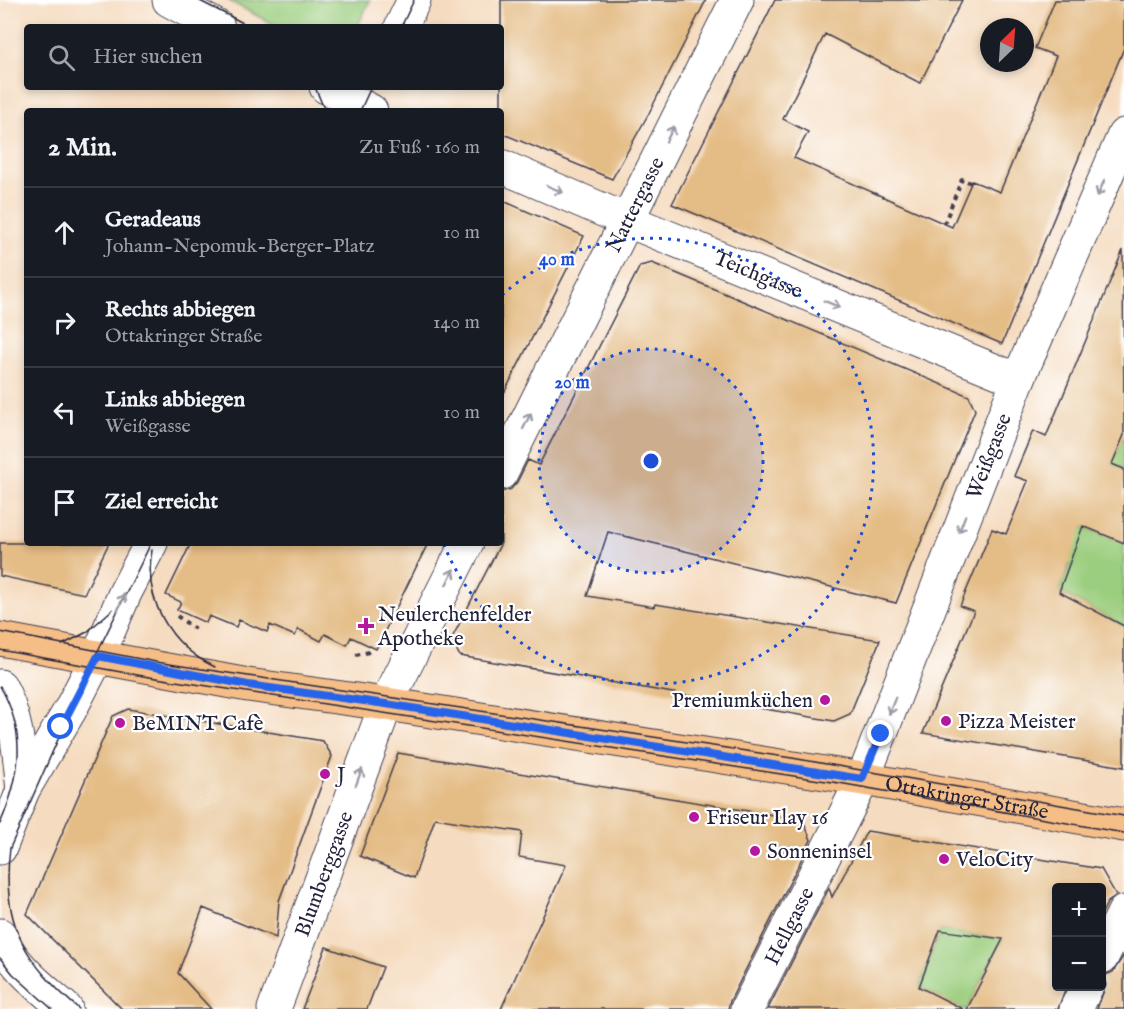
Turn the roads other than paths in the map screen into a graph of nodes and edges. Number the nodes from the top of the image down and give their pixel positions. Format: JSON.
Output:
{"nodes":[{"id":1,"x":169,"y":0,"type":"edge"},
{"id":2,"x":414,"y":0,"type":"edge"},
{"id":3,"x":737,"y":0,"type":"edge"},
{"id":4,"x":213,"y":24,"type":"edge"},
{"id":5,"x":402,"y":24,"type":"edge"},
{"id":6,"x":333,"y":90,"type":"edge"},
{"id":7,"x":366,"y":104,"type":"edge"},
{"id":8,"x":1124,"y":135,"type":"edge"},
{"id":9,"x":504,"y":167,"type":"edge"},
{"id":10,"x":626,"y":220,"type":"junction"},
{"id":11,"x":1018,"y":380,"type":"junction"},
{"id":12,"x":504,"y":468,"type":"edge"},
{"id":13,"x":149,"y":546,"type":"edge"},
{"id":14,"x":465,"y":546,"type":"edge"},
{"id":15,"x":0,"y":639,"type":"edge"},
{"id":16,"x":98,"y":656,"type":"junction"},
{"id":17,"x":0,"y":686,"type":"edge"},
{"id":18,"x":386,"y":704,"type":"junction"},
{"id":19,"x":862,"y":779,"type":"junction"},
{"id":20,"x":23,"y":790,"type":"junction"},
{"id":21,"x":1124,"y":825,"type":"edge"},
{"id":22,"x":0,"y":848,"type":"edge"},
{"id":23,"x":1124,"y":912,"type":"edge"},
{"id":24,"x":0,"y":935,"type":"edge"},
{"id":25,"x":1106,"y":947,"type":"edge"},
{"id":26,"x":1085,"y":991,"type":"edge"},
{"id":27,"x":66,"y":1009,"type":"edge"},
{"id":28,"x":274,"y":1009,"type":"edge"},
{"id":29,"x":747,"y":1009,"type":"edge"},
{"id":30,"x":1076,"y":1009,"type":"edge"}],
"edges":[{"from":1,"to":4,"type":"street"},
{"from":2,"to":5,"type":"street"},
{"from":10,"to":3,"type":"street","name":"Nattergasse","one_way":true},
{"from":6,"to":7,"type":"street"},
{"from":8,"to":11,"type":"street","name":"Weißgasse","one_way":true},
{"from":9,"to":10,"type":"street","name":"Teichgasse","one_way":true},
{"from":10,"to":11,"type":"street","name":"Teichgasse","one_way":true},
{"from":12,"to":10,"type":"street","name":"Nattergasse","one_way":true},
{"from":11,"to":19,"type":"street","name":"Weißgasse","one_way":true},
{"from":16,"to":13,"type":"street","one_way":true},
{"from":18,"to":14,"type":"street","one_way":true},
{"from":15,"to":16,"type":"main road","name":"Ottakringer Straße"},
{"from":16,"to":18,"type":"main road","name":"Ottakringer Straße"},
{"from":16,"to":20,"type":"street"},
{"from":17,"to":20,"type":"street"},
{"from":18,"to":19,"type":"main road","name":"Ottakringer Straße"},
{"from":28,"to":18,"type":"street","name":"Blumberggasse","one_way":true},
{"from":19,"to":21,"type":"main road","name":"Ottakringer Straße"},
{"from":19,"to":29,"type":"street","name":"Hellgasse"},
{"from":20,"to":22,"type":"street"},
{"from":23,"to":25,"type":"street"},
{"from":24,"to":27,"type":"street"},
{"from":26,"to":30,"type":"street"}]}
